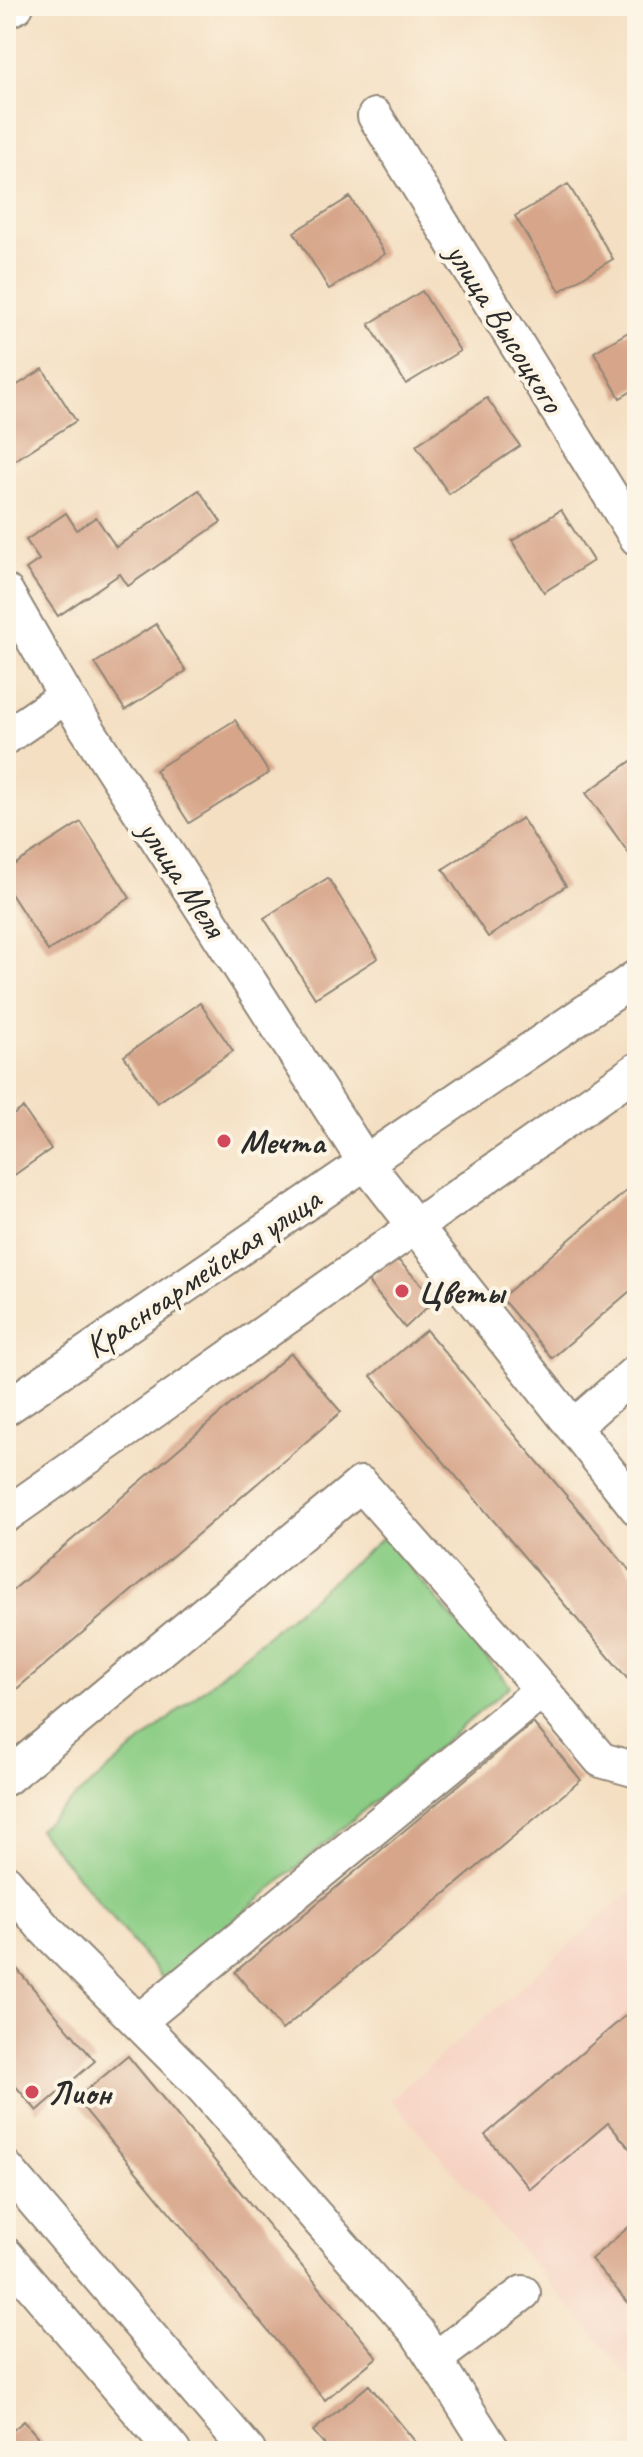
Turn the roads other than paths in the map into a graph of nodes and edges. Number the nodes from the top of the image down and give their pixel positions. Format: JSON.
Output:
{"nodes":[{"id":1,"x":16,"y":6,"type":"edge"},
{"id":2,"x":6,"y":11,"type":"edge"},
{"id":3,"x":375,"y":116,"type":"dead end"},
{"id":4,"x":637,"y":538,"type":"edge"},
{"id":5,"x":6,"y":592,"type":"edge"},
{"id":6,"x":66,"y":696,"type":"junction"},
{"id":7,"x":6,"y":737,"type":"edge"},
{"id":8,"x":637,"y":977,"type":"edge"},
{"id":9,"x":637,"y":1070,"type":"edge"},
{"id":10,"x":365,"y":1162,"type":"junction"},
{"id":11,"x":415,"y":1225,"type":"junction"},
{"id":12,"x":637,"y":1371,"type":"edge"},
{"id":13,"x":6,"y":1408,"type":"edge"},
{"id":14,"x":573,"y":1427,"type":"junction"},
{"id":15,"x":637,"y":1508,"type":"edge"},
{"id":16,"x":6,"y":1515,"type":"edge"},
{"id":17,"x":542,"y":1690,"type":"junction"},
{"id":18,"x":637,"y":1770,"type":"edge"},
{"id":19,"x":6,"y":1778,"type":"edge"},
{"id":20,"x":6,"y":1882,"type":"edge"},
{"id":21,"x":138,"y":2022,"type":"junction"},
{"id":22,"x":6,"y":2168,"type":"edge"},
{"id":23,"x":6,"y":2255,"type":"edge"},
{"id":24,"x":523,"y":2293,"type":"dead end"},
{"id":25,"x":435,"y":2359,"type":"junction"},
{"id":26,"x":173,"y":2451,"type":"edge"},
{"id":27,"x":248,"y":2451,"type":"edge"},
{"id":28,"x":493,"y":2451,"type":"edge"}],
"edges":[{"from":1,"to":2,"type":"street"},
{"from":3,"to":4,"type":"street","name":"улица Высоцкого"},
{"from":5,"to":6,"type":"street","name":"улица Меля"},
{"from":6,"to":7,"type":"street"},
{"from":6,"to":10,"type":"street","name":"улица Меля"},
{"from":8,"to":10,"type":"street","name":"Красноармейская улица"},
{"from":9,"to":11,"type":"street"},
{"from":10,"to":11,"type":"street","name":"улица Меля"},
{"from":10,"to":13,"type":"street","name":"Красноармейская улица"},
{"from":11,"to":14,"type":"street","name":"улица Меля"},
{"from":11,"to":16,"type":"street"},
{"from":12,"to":14,"type":"street"},
{"from":14,"to":15,"type":"street","name":"улица Меля"},
{"from":17,"to":18,"type":"street"},
{"from":17,"to":19,"type":"street"},
{"from":17,"to":21,"type":"street"},
{"from":20,"to":21,"type":"street"},
{"from":21,"to":25,"type":"street"},
{"from":22,"to":27,"type":"street"},
{"from":23,"to":26,"type":"street"},
{"from":24,"to":25,"type":"street"},
{"from":25,"to":28,"type":"street"}]}
